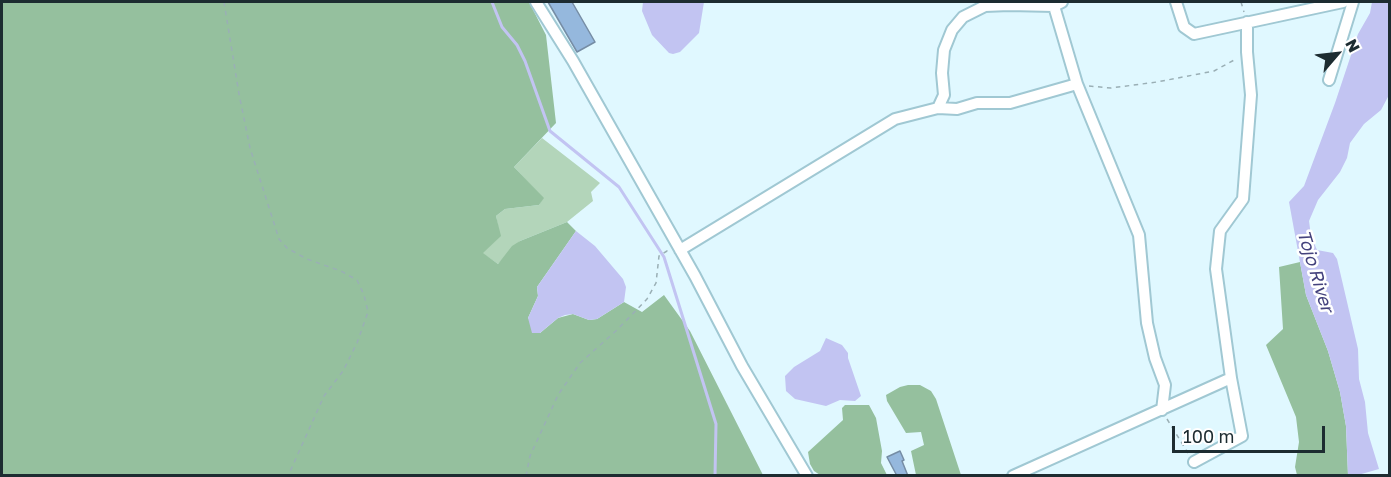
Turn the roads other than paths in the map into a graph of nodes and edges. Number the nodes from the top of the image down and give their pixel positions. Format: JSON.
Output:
{"nodes":[{"id":1,"x":536,"y":2,"type":"edge"},
{"id":2,"x":1176,"y":2,"type":"edge"},
{"id":3,"x":1343,"y":2,"type":"edge"},
{"id":4,"x":1353,"y":2,"type":"edge"},
{"id":5,"x":1058,"y":4,"type":"edge"},
{"id":6,"x":1247,"y":22,"type":"junction"},
{"id":7,"x":1329,"y":80,"type":"dead end"},
{"id":8,"x":1077,"y":84,"type":"junction"},
{"id":9,"x":938,"y":108,"type":"junction"},
{"id":10,"x":680,"y":250,"type":"junction"},
{"id":11,"x":1231,"y":378,"type":"junction"},
{"id":12,"x":1162,"y":410,"type":"junction"},
{"id":13,"x":1194,"y":462,"type":"road end"},
{"id":14,"x":807,"y":476,"type":"edge"},
{"id":15,"x":1013,"y":476,"type":"edge"}],
"edges":[{"from":1,"to":10,"type":"street"},
{"from":2,"to":6,"type":"street"},
{"from":3,"to":6,"type":"street"},
{"from":4,"to":7,"type":"street"},
{"from":5,"to":8,"type":"street"},
{"from":5,"to":9,"type":"street"},
{"from":6,"to":11,"type":"street"},
{"from":8,"to":9,"type":"street"},
{"from":8,"to":12,"type":"street"},
{"from":9,"to":10,"type":"street"},
{"from":10,"to":14,"type":"street"},
{"from":11,"to":12,"type":"street"},
{"from":11,"to":13,"type":"street"},
{"from":12,"to":15,"type":"street"}]}
